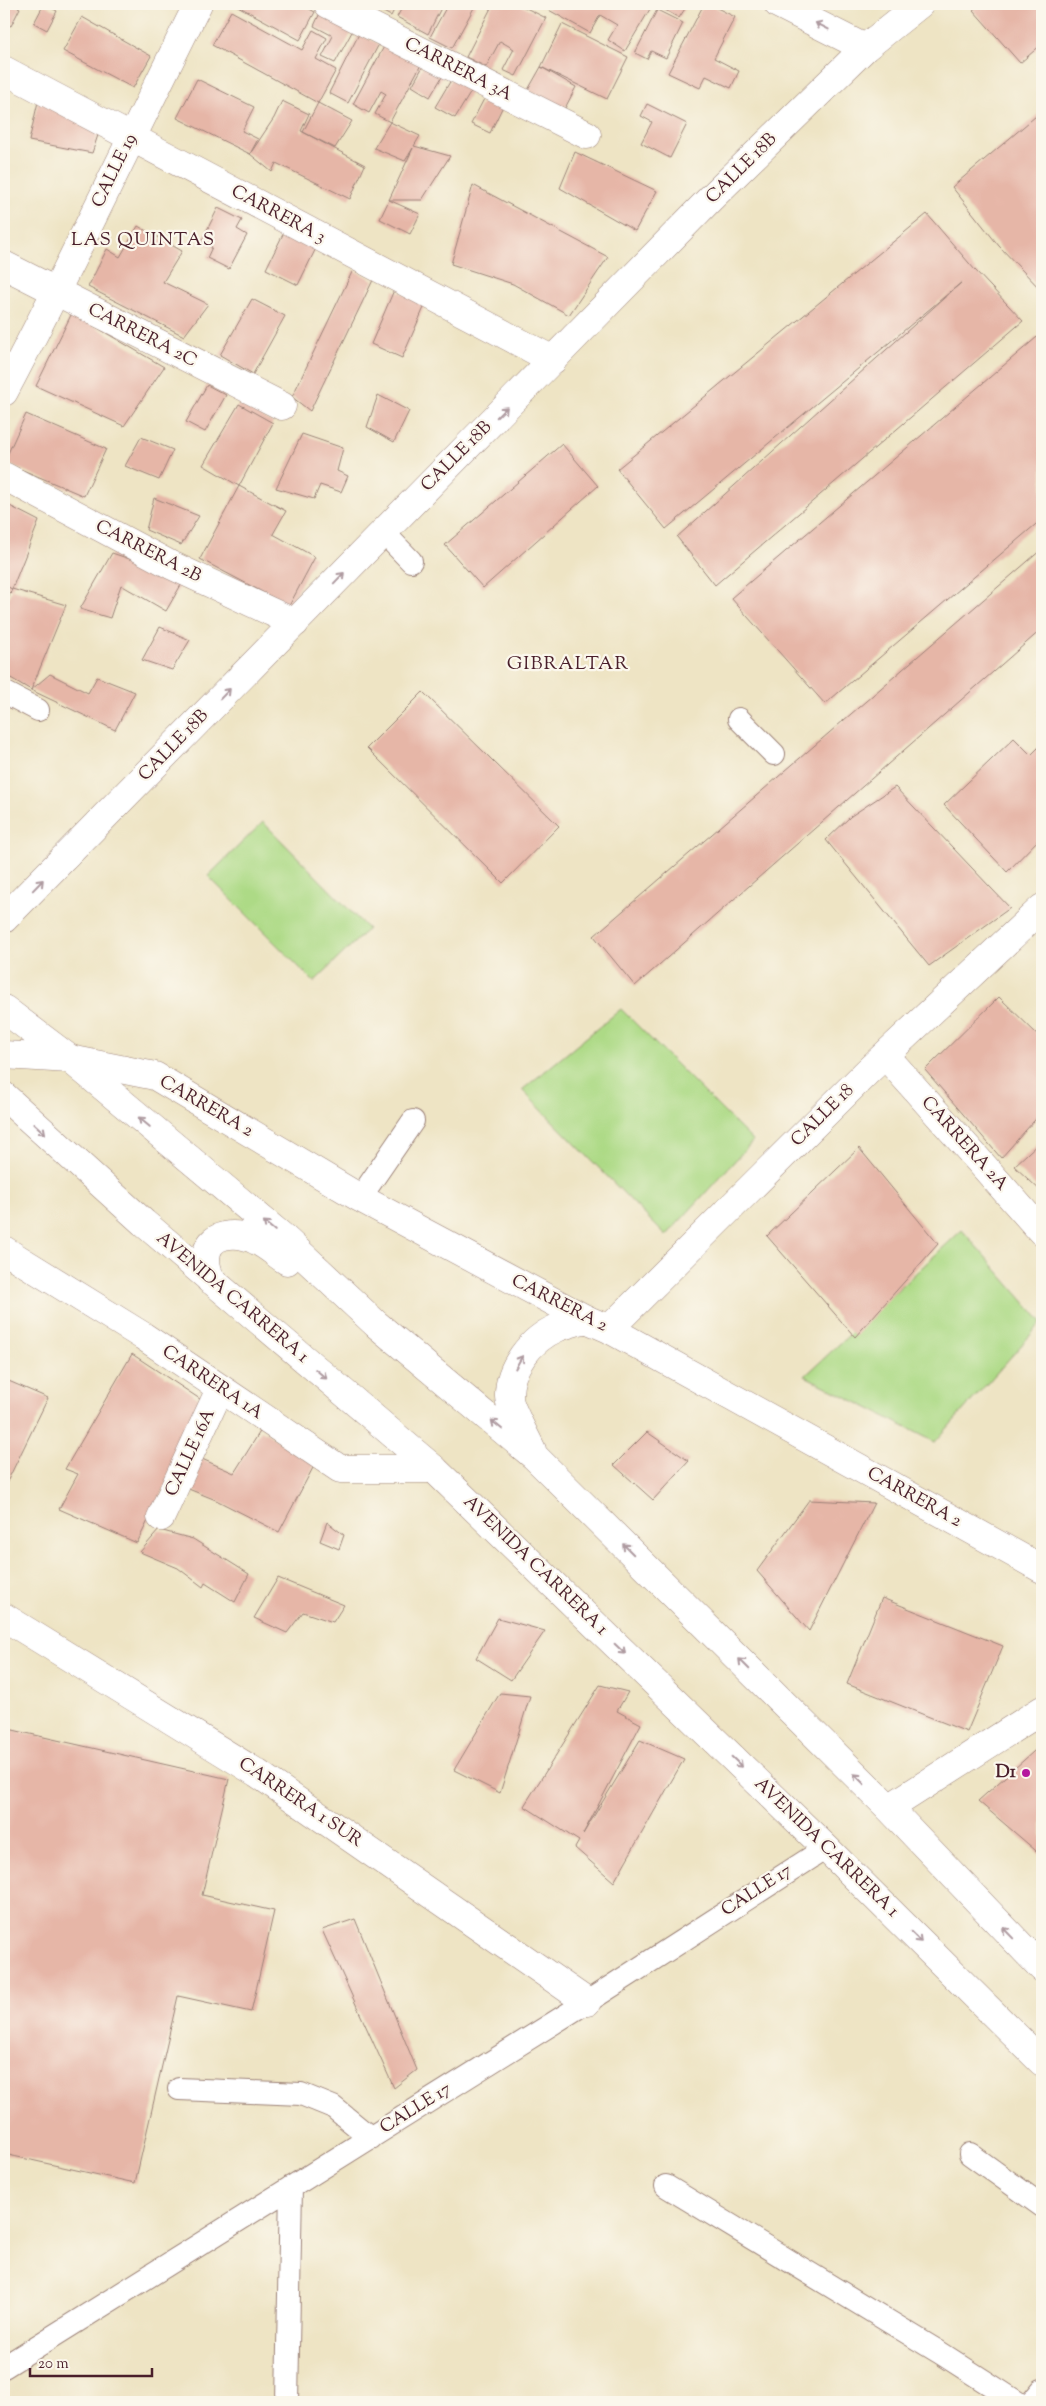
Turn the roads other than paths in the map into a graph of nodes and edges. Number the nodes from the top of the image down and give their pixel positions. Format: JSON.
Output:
{"nodes":[{"id":1,"x":198,"y":4,"type":"edge"},
{"id":2,"x":328,"y":4,"type":"edge"},
{"id":3,"x":778,"y":4,"type":"edge"},
{"id":4,"x":909,"y":8,"type":"edge"},
{"id":5,"x":865,"y":48,"type":"junction"},
{"id":6,"x":4,"y":70,"type":"edge"},
{"id":7,"x":587,"y":135,"type":"dead end"},
{"id":8,"x":131,"y":137,"type":"junction"},
{"id":9,"x":4,"y":265,"type":"edge"},
{"id":10,"x":57,"y":293,"type":"junction"},
{"id":11,"x":553,"y":360,"type":"junction"},
{"id":12,"x":4,"y":392,"type":"edge"},
{"id":13,"x":282,"y":406,"type":"dead end"},
{"id":14,"x":4,"y":476,"type":"edge"},
{"id":15,"x":383,"y":532,"type":"junction"},
{"id":16,"x":412,"y":562,"type":"dead end"},
{"id":17,"x":294,"y":623,"type":"junction"},
{"id":18,"x":4,"y":692,"type":"edge"},
{"id":19,"x":38,"y":710,"type":"dead end"},
{"id":20,"x":739,"y":719,"type":"dead end"},
{"id":21,"x":774,"y":754,"type":"dead end"},
{"id":22,"x":1042,"y":908,"type":"edge"},
{"id":23,"x":4,"y":920,"type":"edge"},
{"id":24,"x":4,"y":1010,"type":"edge"},
{"id":25,"x":4,"y":1055,"type":"edge"},
{"id":26,"x":885,"y":1056,"type":"junction"},
{"id":27,"x":70,"y":1059,"type":"junction"},
{"id":28,"x":4,"y":1096,"type":"edge"},
{"id":29,"x":414,"y":1121,"type":"dead end"},
{"id":30,"x":360,"y":1198,"type":"junction"},
{"id":31,"x":1042,"y":1232,"type":"edge"},
{"id":32,"x":4,"y":1250,"type":"edge"},
{"id":33,"x":210,"y":1280,"type":"junction"},
{"id":34,"x":376,"y":1324,"type":"junction"},
{"id":35,"x":598,"y":1324,"type":"junction"},
{"id":36,"x":220,"y":1390,"type":"junction"},
{"id":37,"x":534,"y":1456,"type":"junction"},
{"id":38,"x":434,"y":1470,"type":"junction"},
{"id":39,"x":161,"y":1517,"type":"dead end"},
{"id":40,"x":1042,"y":1569,"type":"edge"},
{"id":41,"x":4,"y":1617,"type":"edge"},
{"id":42,"x":1042,"y":1710,"type":"edge"},
{"id":43,"x":889,"y":1808,"type":"junction"},
{"id":44,"x":826,"y":1848,"type":"junction"},
{"id":45,"x":1042,"y":1968,"type":"edge"},
{"id":46,"x":588,"y":2002,"type":"junction"},
{"id":47,"x":1042,"y":2062,"type":"edge"},
{"id":48,"x":179,"y":2089,"type":"dead end"},
{"id":49,"x":371,"y":2138,"type":"junction"},
{"id":50,"x":970,"y":2154,"type":"dead end"},
{"id":51,"x":666,"y":2186,"type":"dead end"},
{"id":52,"x":291,"y":2187,"type":"junction"},
{"id":53,"x":1042,"y":2206,"type":"edge"},
{"id":54,"x":4,"y":2366,"type":"edge"},
{"id":55,"x":1042,"y":2390,"type":"edge"},
{"id":56,"x":287,"y":2402,"type":"edge"},
{"id":57,"x":1017,"y":2402,"type":"edge"},
{"id":58,"x":1032,"y":2402,"type":"edge"}],
"edges":[{"from":1,"to":8,"type":"street","name":"CALLE 19"},
{"from":2,"to":7,"type":"street","name":"CARRERA 3A"},
{"from":5,"to":3,"type":"street","one_way":true},
{"from":4,"to":5,"type":"street","name":"CALLE 18B"},
{"from":5,"to":11,"type":"street","name":"CALLE 18B"},
{"from":6,"to":8,"type":"street","name":"CARRERA 3"},
{"from":8,"to":10,"type":"street","name":"CALLE 19"},
{"from":8,"to":11,"type":"street","name":"CARRERA 3"},
{"from":9,"to":10,"type":"street","name":"CARRERA 2C"},
{"from":10,"to":12,"type":"street","name":"CALLE 19"},
{"from":10,"to":13,"type":"street","name":"CARRERA 2C"},
{"from":15,"to":11,"type":"street","name":"CALLE 18B","one_way":true},
{"from":14,"to":17,"type":"street","name":"CARRERA 2B"},
{"from":15,"to":16,"type":"lane"},
{"from":17,"to":15,"type":"street","name":"CALLE 18B","one_way":true},
{"from":23,"to":17,"type":"street","name":"CALLE 18B","one_way":true},
{"from":18,"to":19,"type":"lane"},
{"from":20,"to":21,"type":"lane"},
{"from":22,"to":26,"type":"street","name":"CALLE 18"},
{"from":24,"to":27,"type":"street"},
{"from":25,"to":27,"type":"street","name":"CARRERA 2"},
{"from":26,"to":31,"type":"street","name":"CARRERA 2A"},
{"from":26,"to":35,"type":"street","name":"CALLE 18"},
{"from":27,"to":30,"type":"street","name":"CARRERA 2"},
{"from":34,"to":27,"type":"street","one_way":true},
{"from":28,"to":33,"type":"street","name":"AVENIDA CARRERA 1","one_way":true},
{"from":29,"to":30,"type":"lane"},
{"from":30,"to":35,"type":"street","name":"CARRERA 2"},
{"from":32,"to":36,"type":"street","name":"CARRERA 1A"},
{"from":33,"to":34,"type":"street"},
{"from":33,"to":38,"type":"street","name":"AVENIDA CARRERA 1","one_way":true},
{"from":37,"to":34,"type":"street","one_way":true},
{"from":37,"to":35,"type":"street","one_way":true},
{"from":35,"to":40,"type":"street","name":"CARRERA 2"},
{"from":36,"to":38,"type":"street","name":"CARRERA 1A"},
{"from":36,"to":39,"type":"street","name":"CALLE 16A"},
{"from":43,"to":37,"type":"street","one_way":true},
{"from":38,"to":44,"type":"street","name":"AVENIDA CARRERA 1","one_way":true},
{"from":41,"to":46,"type":"street","name":"CARRERA 1 SUR"},
{"from":42,"to":43,"type":"street"},
{"from":45,"to":43,"type":"street","one_way":true},
{"from":44,"to":46,"type":"lane","name":"CALLE 17"},
{"from":44,"to":47,"type":"street","name":"AVENIDA CARRERA 1","one_way":true},
{"from":46,"to":49,"type":"lane","name":"CALLE 17"},
{"from":48,"to":49,"type":"lane"},
{"from":49,"to":52,"type":"lane","name":"CALLE 17"},
{"from":50,"to":53,"type":"lane"},
{"from":51,"to":57,"type":"lane"},
{"from":52,"to":54,"type":"lane","name":"CALLE 17"},
{"from":52,"to":56,"type":"lane"},
{"from":55,"to":58,"type":"lane"}]}
